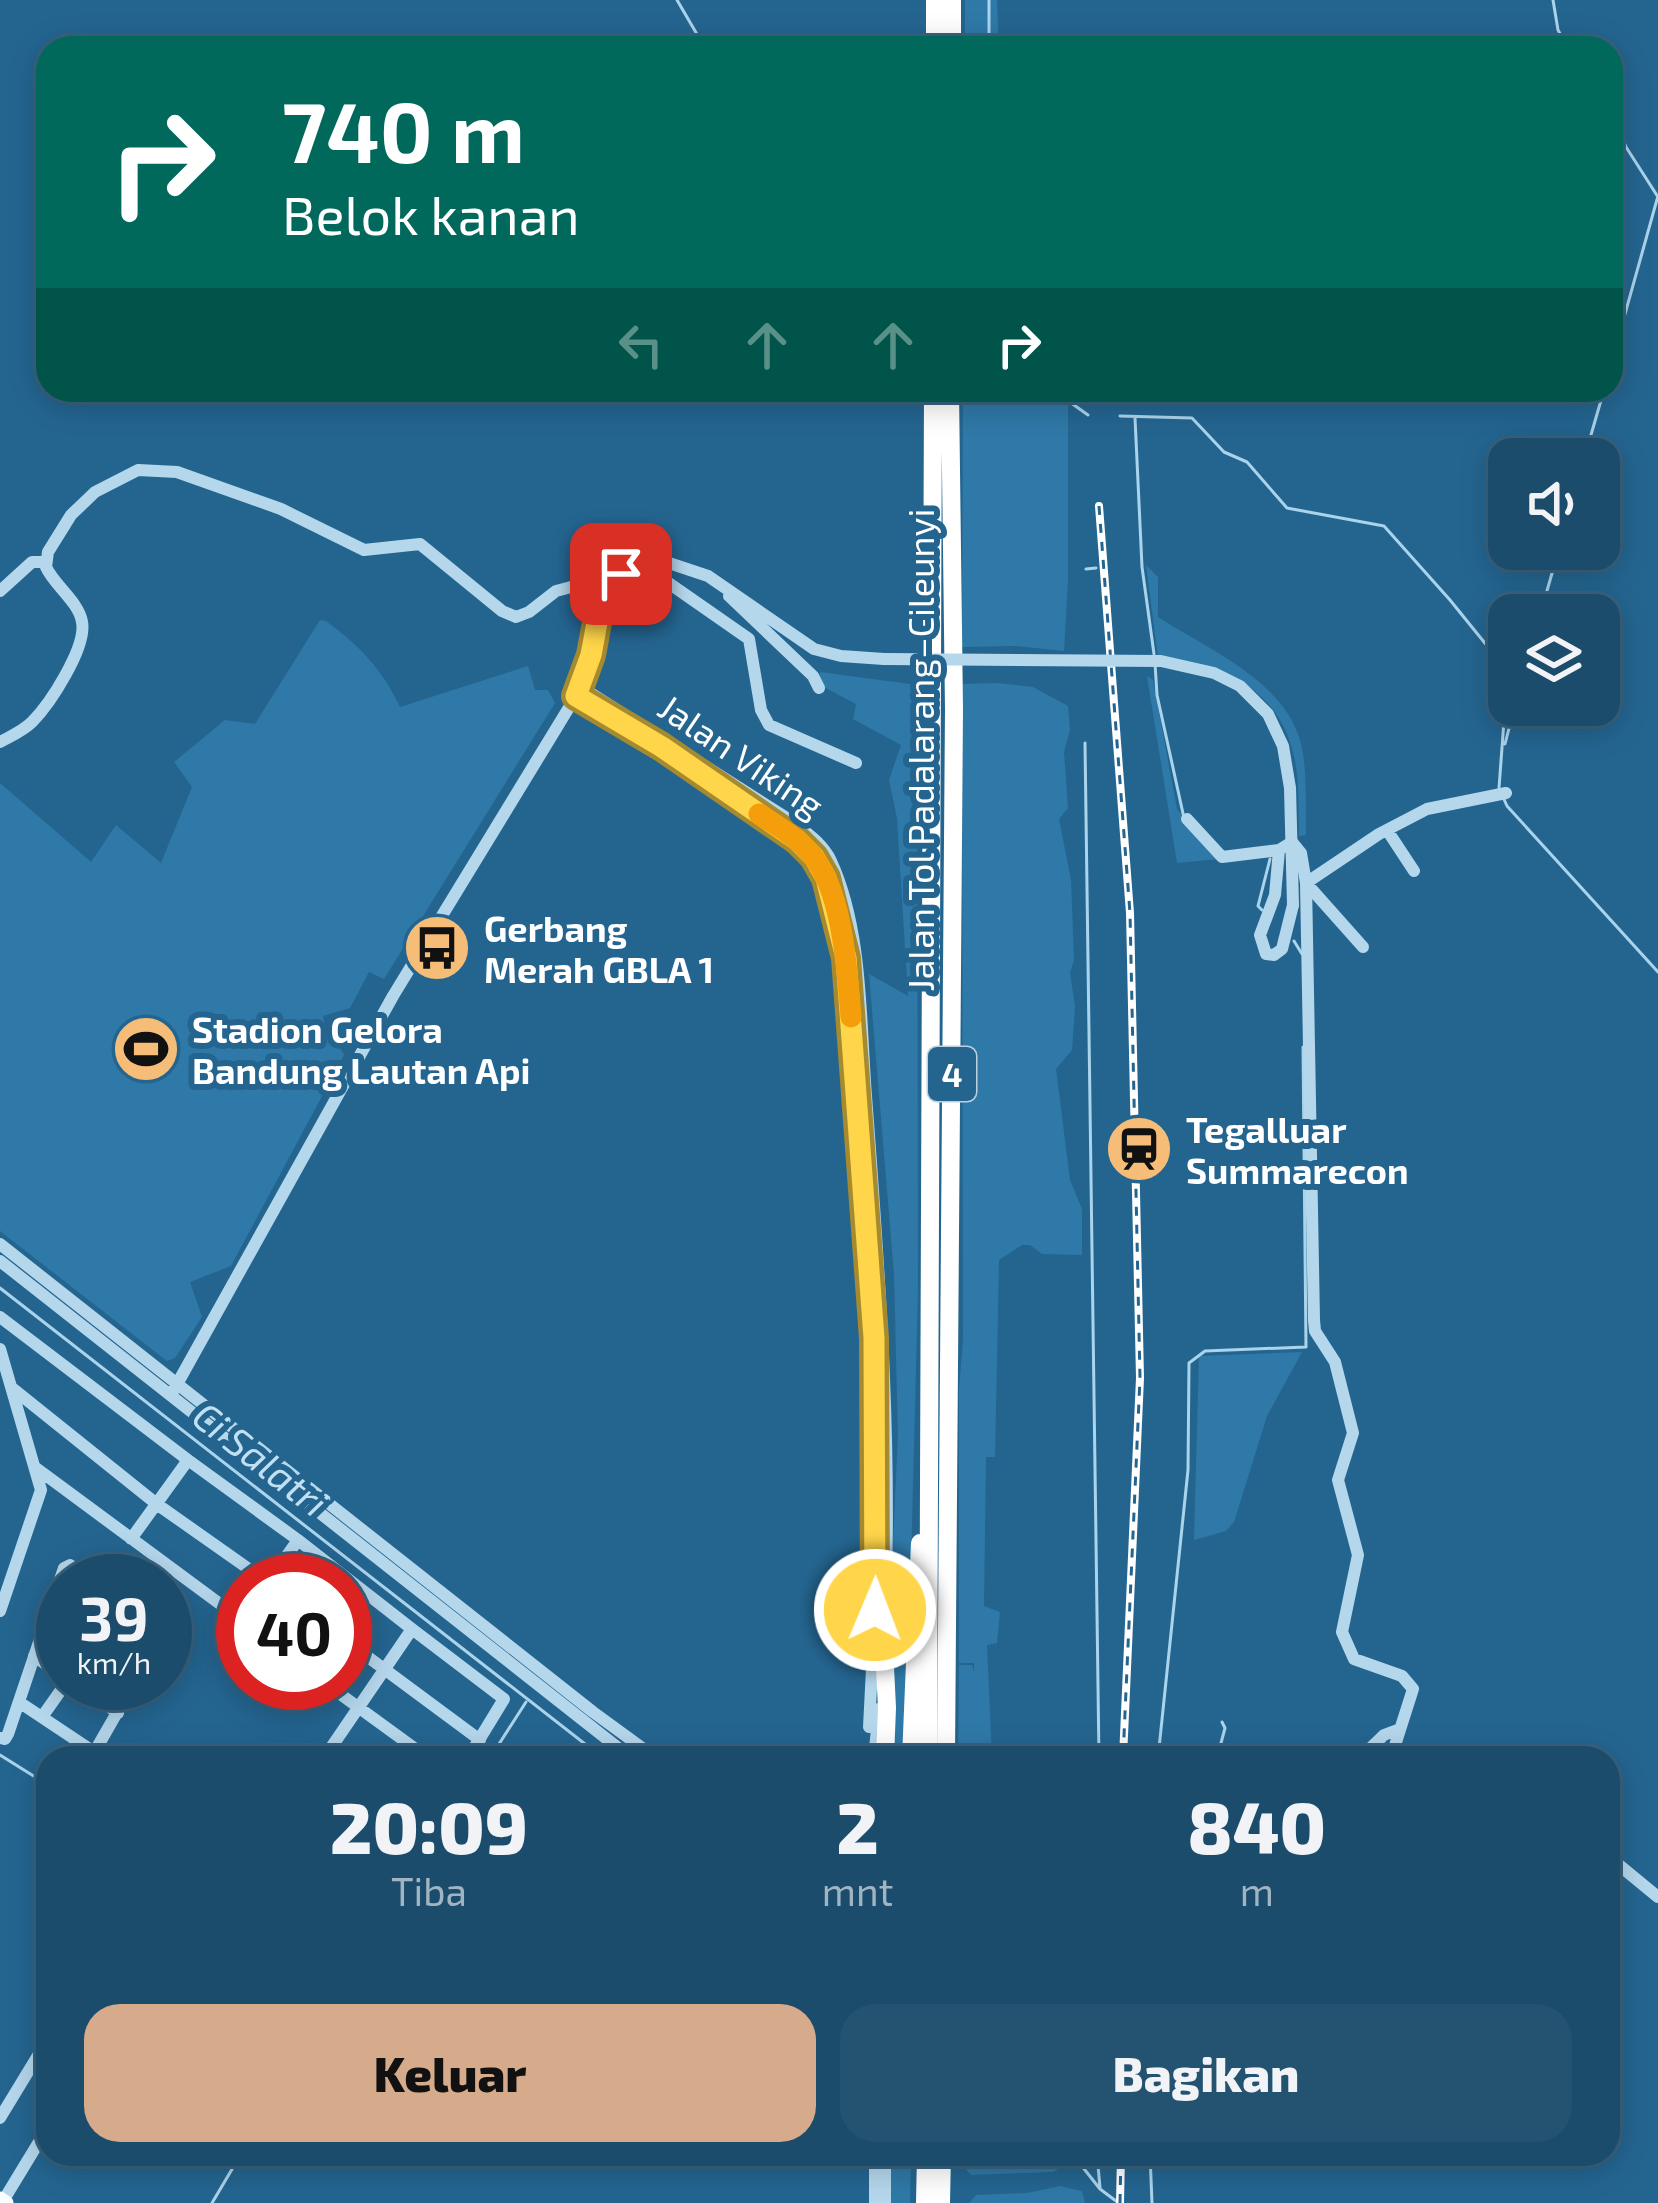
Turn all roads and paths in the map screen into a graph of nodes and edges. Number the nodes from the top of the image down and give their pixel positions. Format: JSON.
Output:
{"nodes":[{"id":1,"x":935,"y":0,"type":"edge"},
{"id":2,"x":952,"y":0,"type":"edge"},
{"id":3,"x":935,"y":36,"type":"edge"},
{"id":4,"x":952,"y":36,"type":"edge"},
{"id":5,"x":933,"y":402,"type":"edge"},
{"id":6,"x":950,"y":402,"type":"edge"},
{"id":7,"x":46,"y":562,"type":"junction"},
{"id":8,"x":636,"y":569,"type":"junction"},
{"id":9,"x":607,"y":579,"type":"junction"},
{"id":10,"x":723,"y":584,"type":"junction"},
{"id":11,"x":0,"y":591,"type":"edge"},
{"id":12,"x":819,"y":688,"type":"dead end"},
{"id":13,"x":578,"y":691,"type":"junction"},
{"id":14,"x":0,"y":742,"type":"edge"},
{"id":15,"x":856,"y":763,"type":"dead end"},
{"id":16,"x":1500,"y":795,"type":"dead end"},
{"id":17,"x":1187,"y":819,"type":"dead end"},
{"id":18,"x":1387,"y":830,"type":"junction"},
{"id":19,"x":1279,"y":850,"type":"junction"},
{"id":20,"x":1414,"y":871,"type":"dead end"},
{"id":21,"x":1306,"y":883,"type":"junction"},
{"id":22,"x":1293,"y":910,"type":"junction"},
{"id":23,"x":1265,"y":933,"type":"junction"},
{"id":24,"x":1283,"y":944,"type":"junction"},
{"id":25,"x":1363,"y":947,"type":"dead end"},
{"id":26,"x":0,"y":1244,"type":"edge"},
{"id":27,"x":0,"y":1261,"type":"edge"},
{"id":28,"x":0,"y":1317,"type":"edge"},
{"id":29,"x":0,"y":1349,"type":"edge"},
{"id":30,"x":179,"y":1382,"type":"junction"},
{"id":31,"x":12,"y":1388,"type":"junction"},
{"id":32,"x":171,"y":1395,"type":"junction"},
{"id":33,"x":47,"y":1417,"type":"junction"},
{"id":34,"x":28,"y":1439,"type":"junction"},
{"id":35,"x":188,"y":1460,"type":"junction"},
{"id":36,"x":36,"y":1468,"type":"junction"},
{"id":37,"x":940,"y":1468,"type":"junction"},
{"id":38,"x":55,"y":1480,"type":"junction"},
{"id":39,"x":40,"y":1496,"type":"junction"},
{"id":40,"x":158,"y":1504,"type":"junction"},
{"id":41,"x":131,"y":1539,"type":"junction"},
{"id":42,"x":298,"y":1540,"type":"junction"},
{"id":43,"x":229,"y":1554,"type":"edge"},
{"id":44,"x":287,"y":1554,"type":"edge"},
{"id":45,"x":216,"y":1600,"type":"edge"},
{"id":46,"x":0,"y":1611,"type":"edge"},
{"id":47,"x":412,"y":1629,"type":"junction"},
{"id":48,"x":884,"y":1647,"type":"junction"},
{"id":49,"x":36,"y":1649,"type":"edge"},
{"id":50,"x":34,"y":1656,"type":"joint"},
{"id":51,"x":372,"y":1660,"type":"edge"},
{"id":52,"x":383,"y":1668,"type":"junction"},
{"id":53,"x":372,"y":1683,"type":"edge"},
{"id":54,"x":19,"y":1702,"type":"junction"},
{"id":55,"x":47,"y":1710,"type":"edge"},
{"id":56,"x":113,"y":1710,"type":"edge"},
{"id":57,"x":120,"y":1710,"type":"edge"},
{"id":58,"x":354,"y":1710,"type":"edge"},
{"id":59,"x":361,"y":1710,"type":"edge"},
{"id":60,"x":118,"y":1713,"type":"junction"},
{"id":61,"x":42,"y":1717,"type":"junction"},
{"id":62,"x":1400,"y":1729,"type":"junction"},
{"id":63,"x":0,"y":1738,"type":"edge"},
{"id":64,"x":480,"y":1740,"type":"junction"},
{"id":65,"x":87,"y":1746,"type":"edge"},
{"id":66,"x":103,"y":1746,"type":"edge"},
{"id":67,"x":336,"y":1746,"type":"edge"},
{"id":68,"x":404,"y":1746,"type":"edge"},
{"id":69,"x":476,"y":1746,"type":"edge"},
{"id":70,"x":617,"y":1746,"type":"edge"},
{"id":71,"x":640,"y":1746,"type":"edge"},
{"id":72,"x":870,"y":1746,"type":"edge"},
{"id":73,"x":872,"y":1746,"type":"edge"},
{"id":74,"x":885,"y":1746,"type":"edge"},
{"id":75,"x":911,"y":1746,"type":"edge"},
{"id":76,"x":928,"y":1746,"type":"edge"},
{"id":77,"x":946,"y":1746,"type":"edge"},
{"id":78,"x":1373,"y":1746,"type":"edge"},
{"id":79,"x":1395,"y":1746,"type":"edge"},
{"id":80,"x":1620,"y":1866,"type":"edge"},
{"id":81,"x":1658,"y":1898,"type":"edge"},
{"id":82,"x":36,"y":2066,"type":"edge"},
{"id":83,"x":0,"y":2118,"type":"edge"},
{"id":84,"x":36,"y":2147,"type":"edge"},
{"id":85,"x":875,"y":2166,"type":"edge"},
{"id":86,"x":885,"y":2166,"type":"edge"},
{"id":87,"x":926,"y":2166,"type":"edge"},
{"id":88,"x":942,"y":2166,"type":"edge"},
{"id":89,"x":3,"y":2201,"type":"edge"},
{"id":90,"x":874,"y":2203,"type":"edge"},
{"id":91,"x":885,"y":2203,"type":"edge"},
{"id":92,"x":926,"y":2203,"type":"edge"},
{"id":93,"x":941,"y":2203,"type":"edge"}],
"edges":[{"from":1,"to":3,"type":"highway"},
{"from":2,"to":4,"type":"highway"},
{"from":5,"to":37,"type":"highway","name":"Jalan Tol Padalarang–Cileunyi","number":"4"},
{"from":6,"to":37,"type":"highway","name":"Jalan Tol Padalarang–Cileunyi","number":"4"},
{"from":7,"to":9,"type":"street"},
{"from":7,"to":11,"type":"street"},
{"from":7,"to":14,"type":"street"},
{"from":8,"to":9,"type":"street"},
{"from":8,"to":10,"type":"street"},
{"from":8,"to":15,"type":"street"},
{"from":9,"to":13,"type":"street"},
{"from":10,"to":12,"type":"street"},
{"from":10,"to":22,"type":"street","bridge":true},
{"from":13,"to":30,"type":"street"},
{"from":13,"to":48,"type":"street","name":"Jalan Viking"},
{"from":13,"to":72,"type":"street","name":"Jalan Viking"},
{"from":16,"to":18,"type":"street"},
{"from":17,"to":19,"type":"street"},
{"from":18,"to":20,"type":"street"},
{"from":18,"to":21,"type":"street"},
{"from":19,"to":21,"type":"street"},
{"from":19,"to":23,"type":"street"},
{"from":21,"to":25,"type":"street"},
{"from":21,"to":62,"type":"street"},
{"from":22,"to":23,"type":"street"},
{"from":22,"to":24,"type":"street"},
{"from":23,"to":24,"type":"street"},
{"from":23,"to":24,"type":"street"},
{"from":26,"to":30,"type":"street"},
{"from":27,"to":32,"type":"street"},
{"from":28,"to":35,"type":"street"},
{"from":29,"to":31,"type":"street"},
{"from":30,"to":32,"type":"street"},
{"from":30,"to":71,"type":"street"},
{"from":31,"to":33,"type":"street"},
{"from":31,"to":34,"type":"street"},
{"from":32,"to":70,"type":"street"},
{"from":33,"to":34,"type":"street"},
{"from":33,"to":40,"type":"street"},
{"from":34,"to":36,"type":"street"},
{"from":35,"to":40,"type":"street"},
{"from":35,"to":42,"type":"street"},
{"from":36,"to":38,"type":"street"},
{"from":36,"to":39,"type":"street"},
{"from":37,"to":75,"type":"highway"},
{"from":37,"to":76,"type":"highway","name":"Jalan Tol Padalarang–Cileunyi","number":"4"},
{"from":37,"to":77,"type":"highway","name":"Jalan Tol Padalarang–Cileunyi","number":"4"},
{"from":38,"to":39,"type":"street"},
{"from":38,"to":41,"type":"street"},
{"from":39,"to":46,"type":"street"},
{"from":40,"to":41,"type":"street"},
{"from":40,"to":43,"type":"street"},
{"from":41,"to":45,"type":"street"},
{"from":42,"to":44,"type":"street"},
{"from":42,"to":47,"type":"street"},
{"from":47,"to":52,"type":"street"},
{"from":47,"to":64,"type":"street"},
{"from":48,"to":73,"type":"street","name":"Jalan Viking"},
{"from":48,"to":74,"type":"highway"},
{"from":49,"to":50,"type":"street"},
{"from":50,"to":54,"type":"street"},
{"from":51,"to":52,"type":"street"},
{"from":52,"to":53,"type":"street"},
{"from":52,"to":64,"type":"street"},
{"from":54,"to":61,"type":"street"},
{"from":54,"to":63,"type":"street"},
{"from":55,"to":61,"type":"street"},
{"from":56,"to":60,"type":"street"},
{"from":57,"to":60,"type":"street"},
{"from":58,"to":67,"type":"street"},
{"from":59,"to":68,"type":"street"},
{"from":60,"to":66,"type":"street"},
{"from":61,"to":65,"type":"street"},
{"from":62,"to":78,"type":"street"},
{"from":62,"to":79,"type":"street"},
{"from":64,"to":69,"type":"street"},
{"from":80,"to":81,"type":"street"},
{"from":82,"to":83,"type":"street"},
{"from":84,"to":89,"type":"street"},
{"from":85,"to":90,"type":"street"},
{"from":86,"to":91,"type":"street"},
{"from":87,"to":92,"type":"highway"},
{"from":88,"to":93,"type":"highway"}]}
